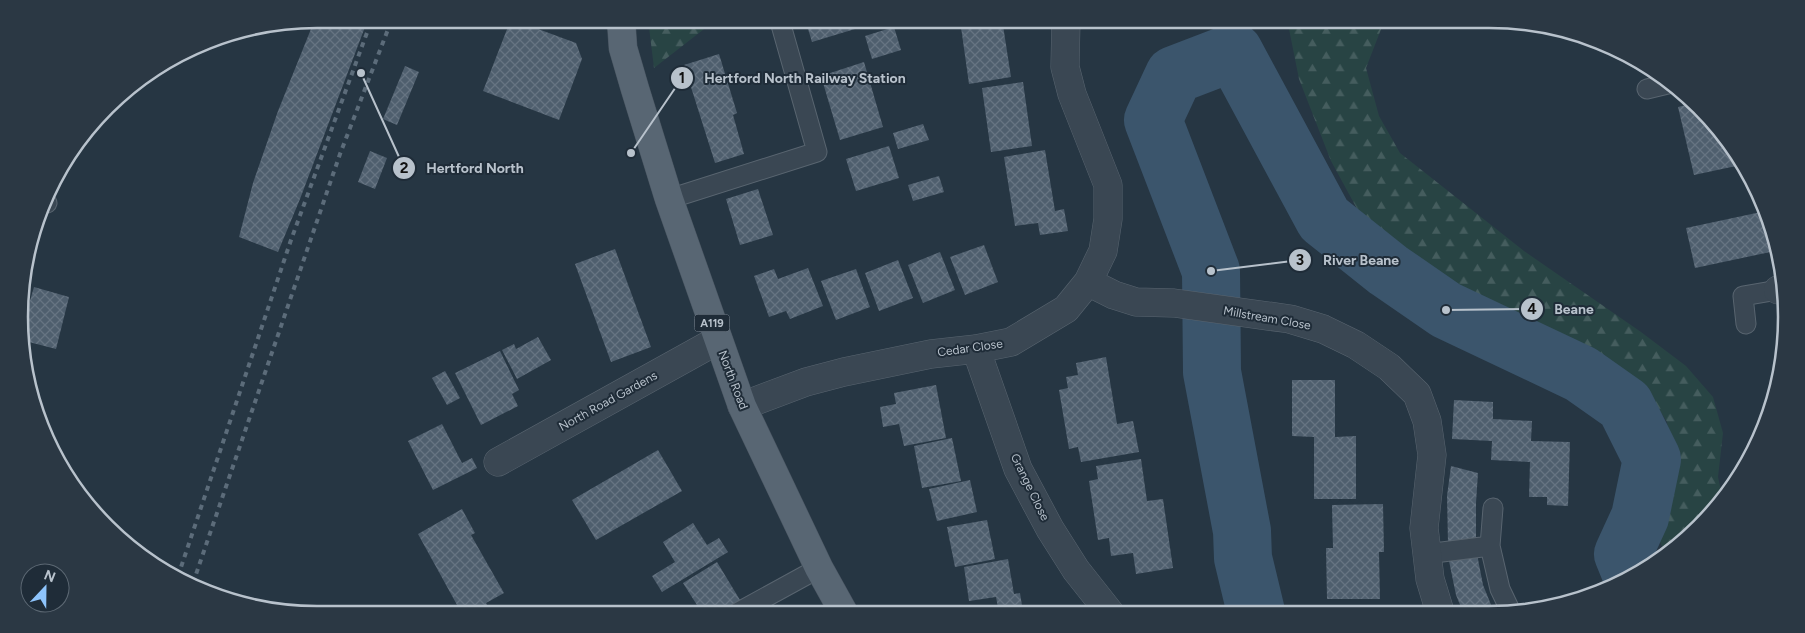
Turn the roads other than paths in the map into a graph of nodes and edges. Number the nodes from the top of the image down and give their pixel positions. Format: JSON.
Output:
{"nodes":[{"id":1,"x":622,"y":28,"type":"edge"},
{"id":2,"x":782,"y":28,"type":"edge"},
{"id":3,"x":1066,"y":28,"type":"edge"},
{"id":4,"x":1662,"y":85,"type":"edge"},
{"id":5,"x":1647,"y":89,"type":"dead end"},
{"id":6,"x":669,"y":199,"type":"junction"},
{"id":7,"x":1088,"y":282,"type":"junction"},
{"id":8,"x":1776,"y":290,"type":"edge"},
{"id":9,"x":1746,"y":324,"type":"dead end"},
{"id":10,"x":718,"y":340,"type":"junction"},
{"id":11,"x":976,"y":349,"type":"junction"},
{"id":12,"x":742,"y":406,"type":"junction"},
{"id":13,"x":498,"y":462,"type":"dead end"},
{"id":14,"x":1493,"y":508,"type":"dead end"},
{"id":15,"x":1490,"y":546,"type":"junction"},
{"id":16,"x":1426,"y":554,"type":"junction"},
{"id":17,"x":819,"y":568,"type":"junction"},
{"id":18,"x":1508,"y":605,"type":"edge"},
{"id":19,"x":750,"y":606,"type":"edge"},
{"id":20,"x":840,"y":606,"type":"edge"},
{"id":21,"x":1105,"y":606,"type":"edge"},
{"id":22,"x":1438,"y":606,"type":"edge"}],
"edges":[{"from":1,"to":6,"type":"main road","name":"North Road","number":"A119"},
{"from":2,"to":6,"type":"lane"},
{"from":3,"to":7,"type":"street","name":"Cedar Close"},
{"from":4,"to":5,"type":"lane"},
{"from":6,"to":10,"type":"main road","name":"North Road","number":"A119"},
{"from":7,"to":11,"type":"street","name":"Cedar Close"},
{"from":7,"to":16,"type":"street","name":"Millstream Close"},
{"from":8,"to":9,"type":"lane"},
{"from":10,"to":12,"type":"main road","name":"North Road","number":"A119"},
{"from":10,"to":13,"type":"street","name":"North Road Gardens"},
{"from":11,"to":12,"type":"street","name":"Cedar Close"},
{"from":11,"to":21,"type":"street","name":"Grange Close"},
{"from":12,"to":17,"type":"main road","name":"North Road","number":"A119"},
{"from":14,"to":15,"type":"lane"},
{"from":15,"to":16,"type":"lane"},
{"from":15,"to":18,"type":"lane"},
{"from":16,"to":22,"type":"street","name":"Millstream Close"},
{"from":17,"to":19,"type":"lane"},
{"from":17,"to":20,"type":"main road","name":"North Road","number":"A119"}]}
